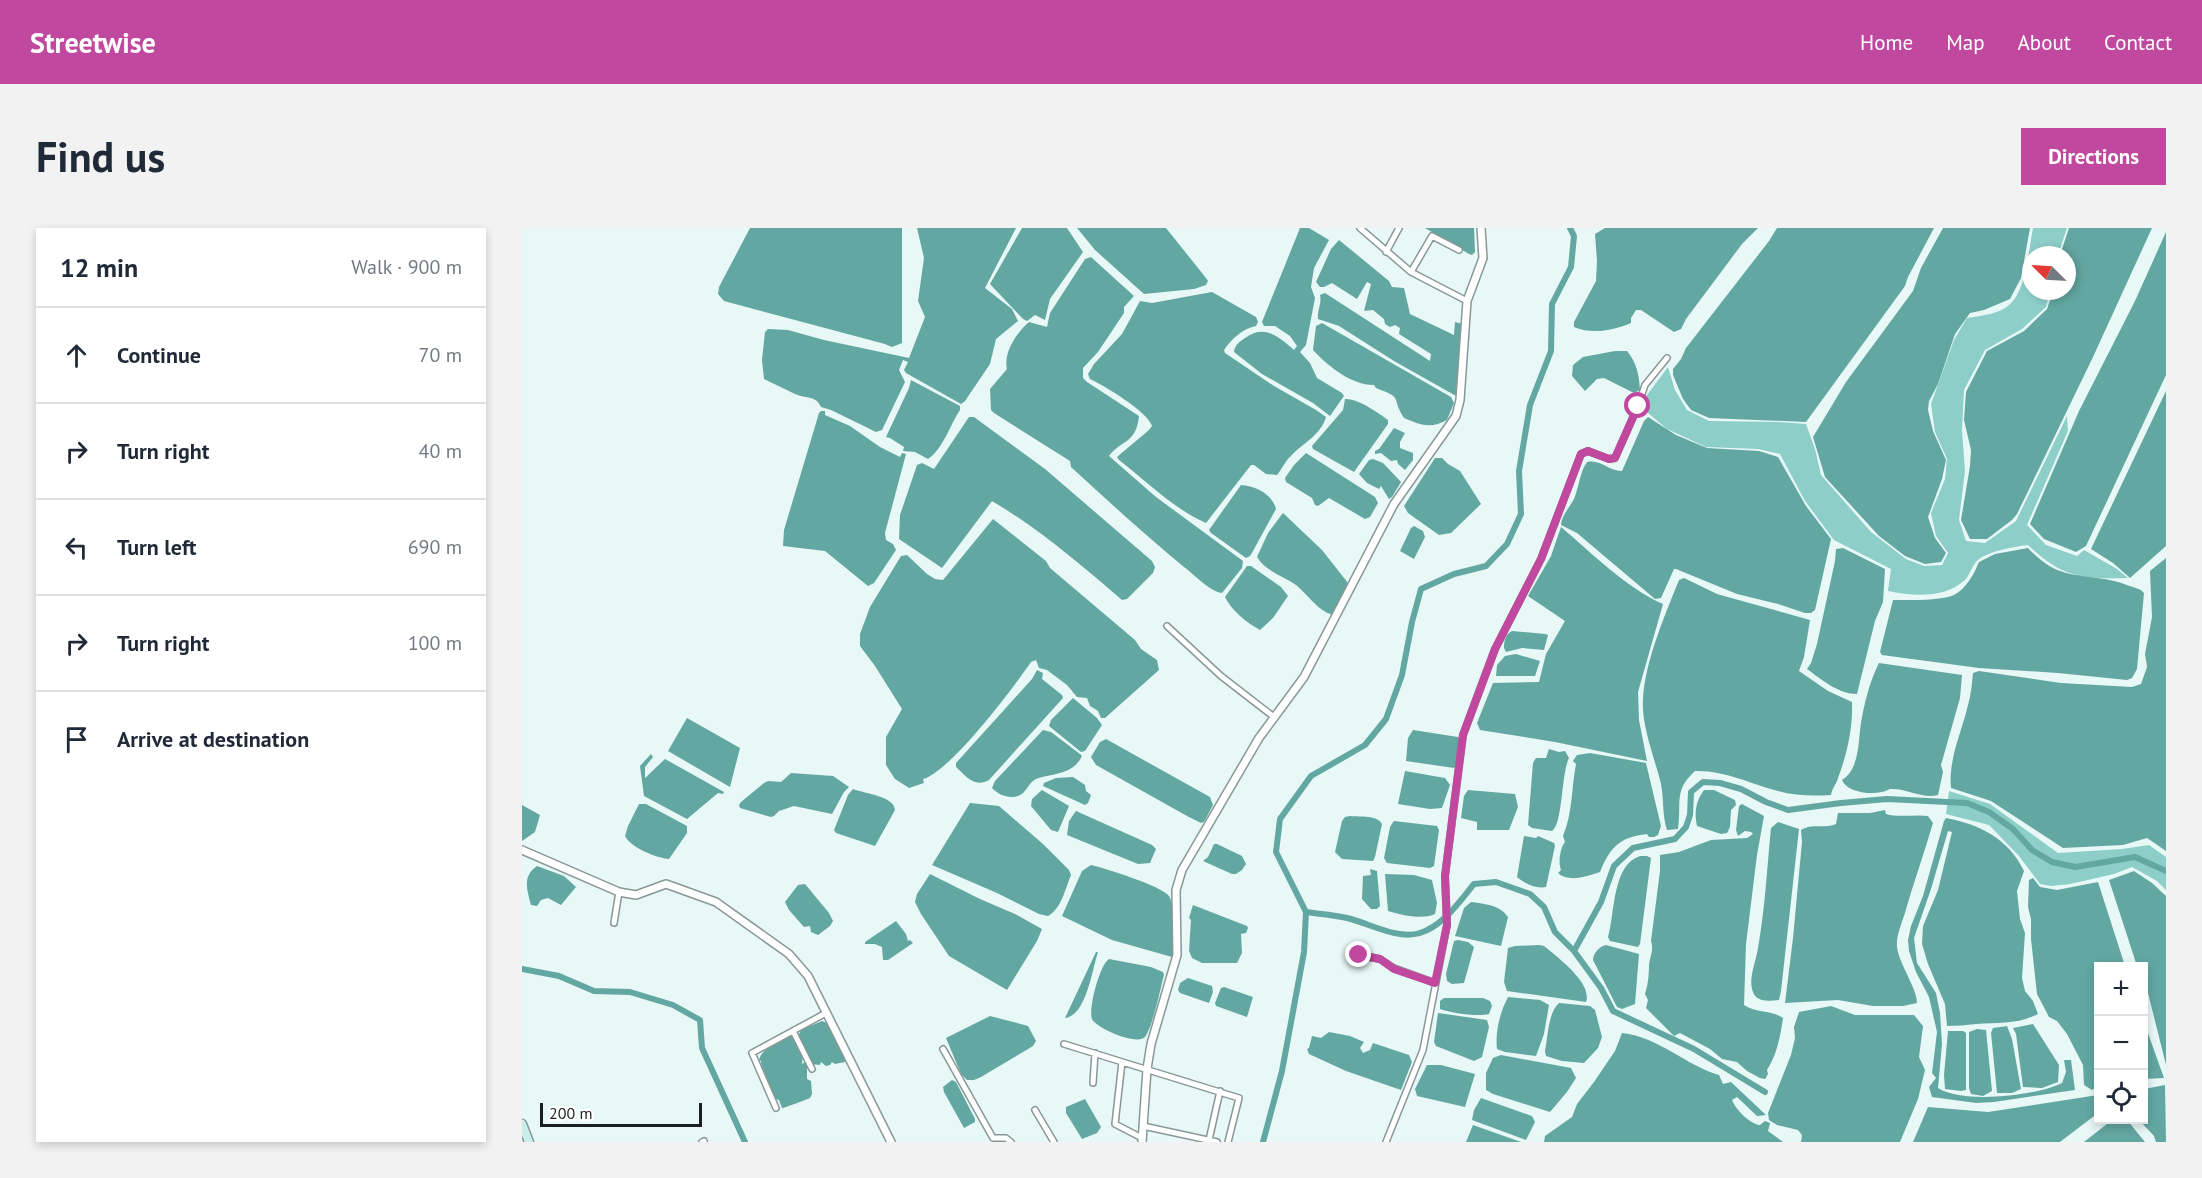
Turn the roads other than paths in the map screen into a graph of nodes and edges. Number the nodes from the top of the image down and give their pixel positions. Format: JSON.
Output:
{"nodes":[{"id":1,"x":1360,"y":228,"type":"edge"},
{"id":2,"x":1399,"y":228,"type":"edge"},
{"id":3,"x":1481,"y":228,"type":"edge"},
{"id":4,"x":1459,"y":250,"type":"dead end"},
{"id":5,"x":1386,"y":252,"type":"junction"},
{"id":6,"x":1412,"y":272,"type":"junction"},
{"id":7,"x":1467,"y":301,"type":"junction"},
{"id":8,"x":1667,"y":358,"type":"dead end"},
{"id":9,"x":1167,"y":626,"type":"dead end"},
{"id":10,"x":1274,"y":717,"type":"junction"},
{"id":11,"x":522,"y":850,"type":"edge"},
{"id":12,"x":619,"y":892,"type":"junction"},
{"id":13,"x":614,"y":923,"type":"dead end"},
{"id":14,"x":1359,"y":955,"type":"dead end"},
{"id":15,"x":1435,"y":983,"type":"junction"},
{"id":16,"x":826,"y":1013,"type":"junction"},
{"id":17,"x":793,"y":1031,"type":"junction"},
{"id":18,"x":1064,"y":1044,"type":"dead end"},
{"id":19,"x":943,"y":1049,"type":"dead end"},
{"id":20,"x":1095,"y":1053,"type":"junction"},
{"id":21,"x":1122,"y":1062,"type":"junction"},
{"id":22,"x":812,"y":1069,"type":"dead end"},
{"id":23,"x":1147,"y":1069,"type":"junction"},
{"id":24,"x":1093,"y":1083,"type":"dead end"},
{"id":25,"x":1220,"y":1091,"type":"junction"},
{"id":26,"x":776,"y":1108,"type":"dead end"},
{"id":27,"x":1035,"y":1110,"type":"dead end"},
{"id":28,"x":522,"y":1124,"type":"edge"},
{"id":29,"x":1143,"y":1126,"type":"junction"},
{"id":30,"x":1142,"y":1140,"type":"edge"},
{"id":31,"x":1209,"y":1140,"type":"junction"},
{"id":32,"x":529,"y":1142,"type":"edge"},
{"id":33,"x":891,"y":1142,"type":"edge"},
{"id":34,"x":1011,"y":1142,"type":"edge"},
{"id":35,"x":1054,"y":1142,"type":"edge"},
{"id":36,"x":1217,"y":1142,"type":"edge"},
{"id":37,"x":1228,"y":1142,"type":"edge"},
{"id":38,"x":1386,"y":1142,"type":"edge"}],
"edges":[{"from":1,"to":5,"type":"street"},
{"from":2,"to":5,"type":"street"},
{"from":3,"to":7,"type":"street"},
{"from":4,"to":6,"type":"street"},
{"from":5,"to":6,"type":"street"},
{"from":6,"to":7,"type":"street"},
{"from":7,"to":10,"type":"street"},
{"from":8,"to":15,"type":"street"},
{"from":9,"to":10,"type":"street"},
{"from":10,"to":23,"type":"street"},
{"from":11,"to":12,"type":"street"},
{"from":12,"to":13,"type":"street"},
{"from":12,"to":16,"type":"street"},
{"from":14,"to":15,"type":"street"},
{"from":15,"to":38,"type":"street"},
{"from":16,"to":17,"type":"street"},
{"from":16,"to":33,"type":"street"},
{"from":17,"to":22,"type":"street"},
{"from":17,"to":26,"type":"street"},
{"from":18,"to":20,"type":"street"},
{"from":19,"to":34,"type":"street"},
{"from":20,"to":21,"type":"street"},
{"from":20,"to":24,"type":"street"},
{"from":21,"to":23,"type":"street"},
{"from":21,"to":30,"type":"street"},
{"from":23,"to":25,"type":"street"},
{"from":23,"to":29,"type":"street"},
{"from":25,"to":31,"type":"street"},
{"from":25,"to":37,"type":"street"},
{"from":27,"to":35,"type":"street"},
{"from":28,"to":32,"type":"main road"},
{"from":29,"to":30,"type":"street"},
{"from":29,"to":31,"type":"street"},
{"from":31,"to":36,"type":"street"}]}
